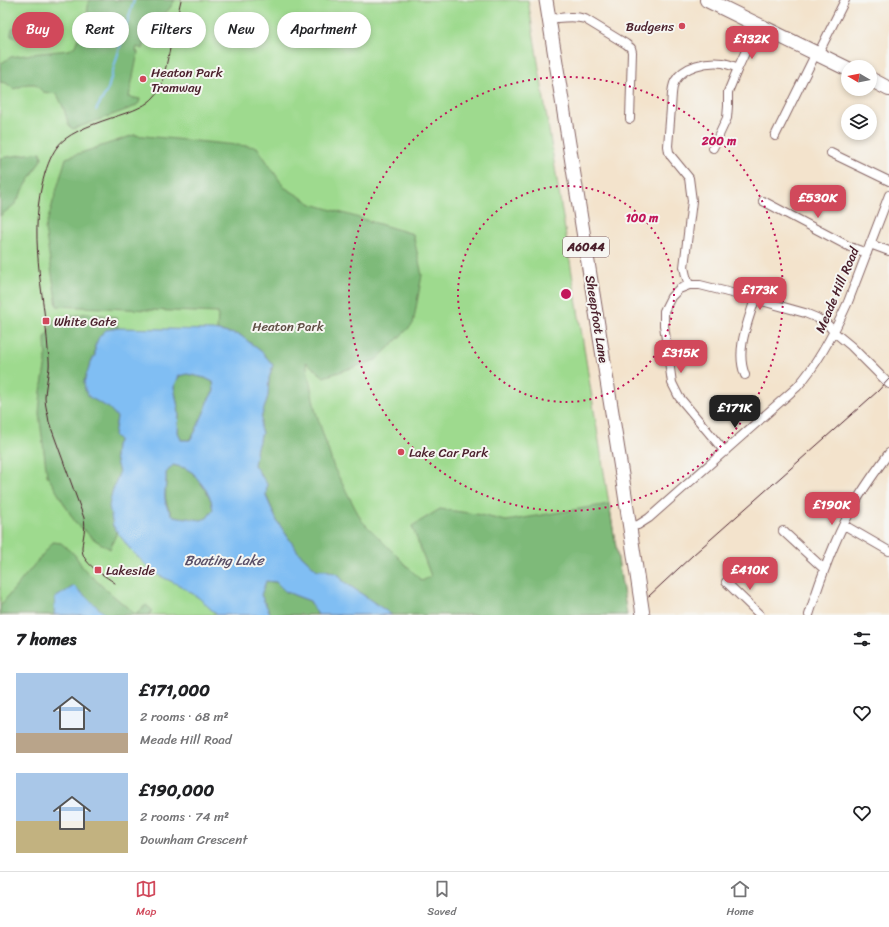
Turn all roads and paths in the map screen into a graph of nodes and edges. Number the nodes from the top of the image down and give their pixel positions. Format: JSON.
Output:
{"nodes":[{"id":1,"x":546,"y":0,"type":"edge"},
{"id":2,"x":845,"y":0,"type":"edge"},
{"id":3,"x":713,"y":1,"type":"edge"},
{"id":4,"x":549,"y":19,"type":"junction"},
{"id":5,"x":748,"y":44,"type":"dead end"},
{"id":6,"x":817,"y":53,"type":"junction"},
{"id":7,"x":841,"y":65,"type":"edge"},
{"id":8,"x":738,"y":68,"type":"junction"},
{"id":9,"x":877,"y":82,"type":"edge"},
{"id":10,"x":889,"y":88,"type":"edge"},
{"id":11,"x":630,"y":119,"type":"dead end"},
{"id":12,"x":775,"y":136,"type":"dead end"},
{"id":13,"x":714,"y":148,"type":"dead end"},
{"id":14,"x":830,"y":153,"type":"dead end"},
{"id":15,"x":889,"y":181,"type":"edge"},
{"id":16,"x":889,"y":195,"type":"edge"},
{"id":17,"x":763,"y":201,"type":"dead end"},
{"id":18,"x":870,"y":244,"type":"junction"},
{"id":19,"x":889,"y":251,"type":"edge"},
{"id":20,"x":867,"y":253,"type":"junction"},
{"id":21,"x":689,"y":285,"type":"junction"},
{"id":22,"x":755,"y":299,"type":"junction"},
{"id":23,"x":834,"y":332,"type":"junction"},
{"id":24,"x":745,"y":375,"type":"dead end"},
{"id":25,"x":889,"y":384,"type":"edge"},
{"id":26,"x":725,"y":452,"type":"junction"},
{"id":27,"x":889,"y":453,"type":"edge"},
{"id":28,"x":844,"y":525,"type":"junction"},
{"id":29,"x":630,"y":526,"type":"junction"},
{"id":30,"x":783,"y":531,"type":"dead end"},
{"id":31,"x":889,"y":551,"type":"edge"},
{"id":32,"x":824,"y":569,"type":"junction"},
{"id":33,"x":726,"y":582,"type":"dead end"},
{"id":34,"x":643,"y":615,"type":"edge"},
{"id":35,"x":760,"y":615,"type":"edge"},
{"id":36,"x":809,"y":615,"type":"edge"}],
"edges":[{"from":1,"to":4,"type":"main road","name":"Sheepfoot Lane","number":"A6044"},
{"from":2,"to":6,"type":"street"},
{"from":3,"to":6,"type":"highway"},
{"from":4,"to":11,"type":"street"},
{"from":4,"to":29,"type":"main road","name":"Sheepfoot Lane","number":"A6044"},
{"from":5,"to":8,"type":"street"},
{"from":6,"to":7,"type":"highway"},
{"from":6,"to":12,"type":"street"},
{"from":8,"to":13,"type":"street"},
{"from":8,"to":21,"type":"street"},
{"from":9,"to":10,"type":"highway"},
{"from":14,"to":15,"type":"street"},
{"from":16,"to":18,"type":"street","name":"Meade Hill Road"},
{"from":17,"to":20,"type":"street"},
{"from":18,"to":19,"type":"street"},
{"from":18,"to":20,"type":"street","name":"Meade Hill Road"},
{"from":20,"to":23,"type":"street","name":"Meade Hill Road"},
{"from":21,"to":22,"type":"street"},
{"from":21,"to":26,"type":"street"},
{"from":22,"to":23,"type":"street"},
{"from":22,"to":24,"type":"street"},
{"from":23,"to":25,"type":"street"},
{"from":23,"to":26,"type":"street","name":"Meade Hill Road"},
{"from":26,"to":29,"type":"street","name":"Meade Hill Road"},
{"from":27,"to":28,"type":"street"},
{"from":28,"to":31,"type":"street"},
{"from":28,"to":32,"type":"street"},
{"from":29,"to":34,"type":"main road","name":"Sheepfoot Lane","number":"A6044"},
{"from":30,"to":32,"type":"street"},
{"from":32,"to":36,"type":"street"},
{"from":33,"to":35,"type":"street"}]}
